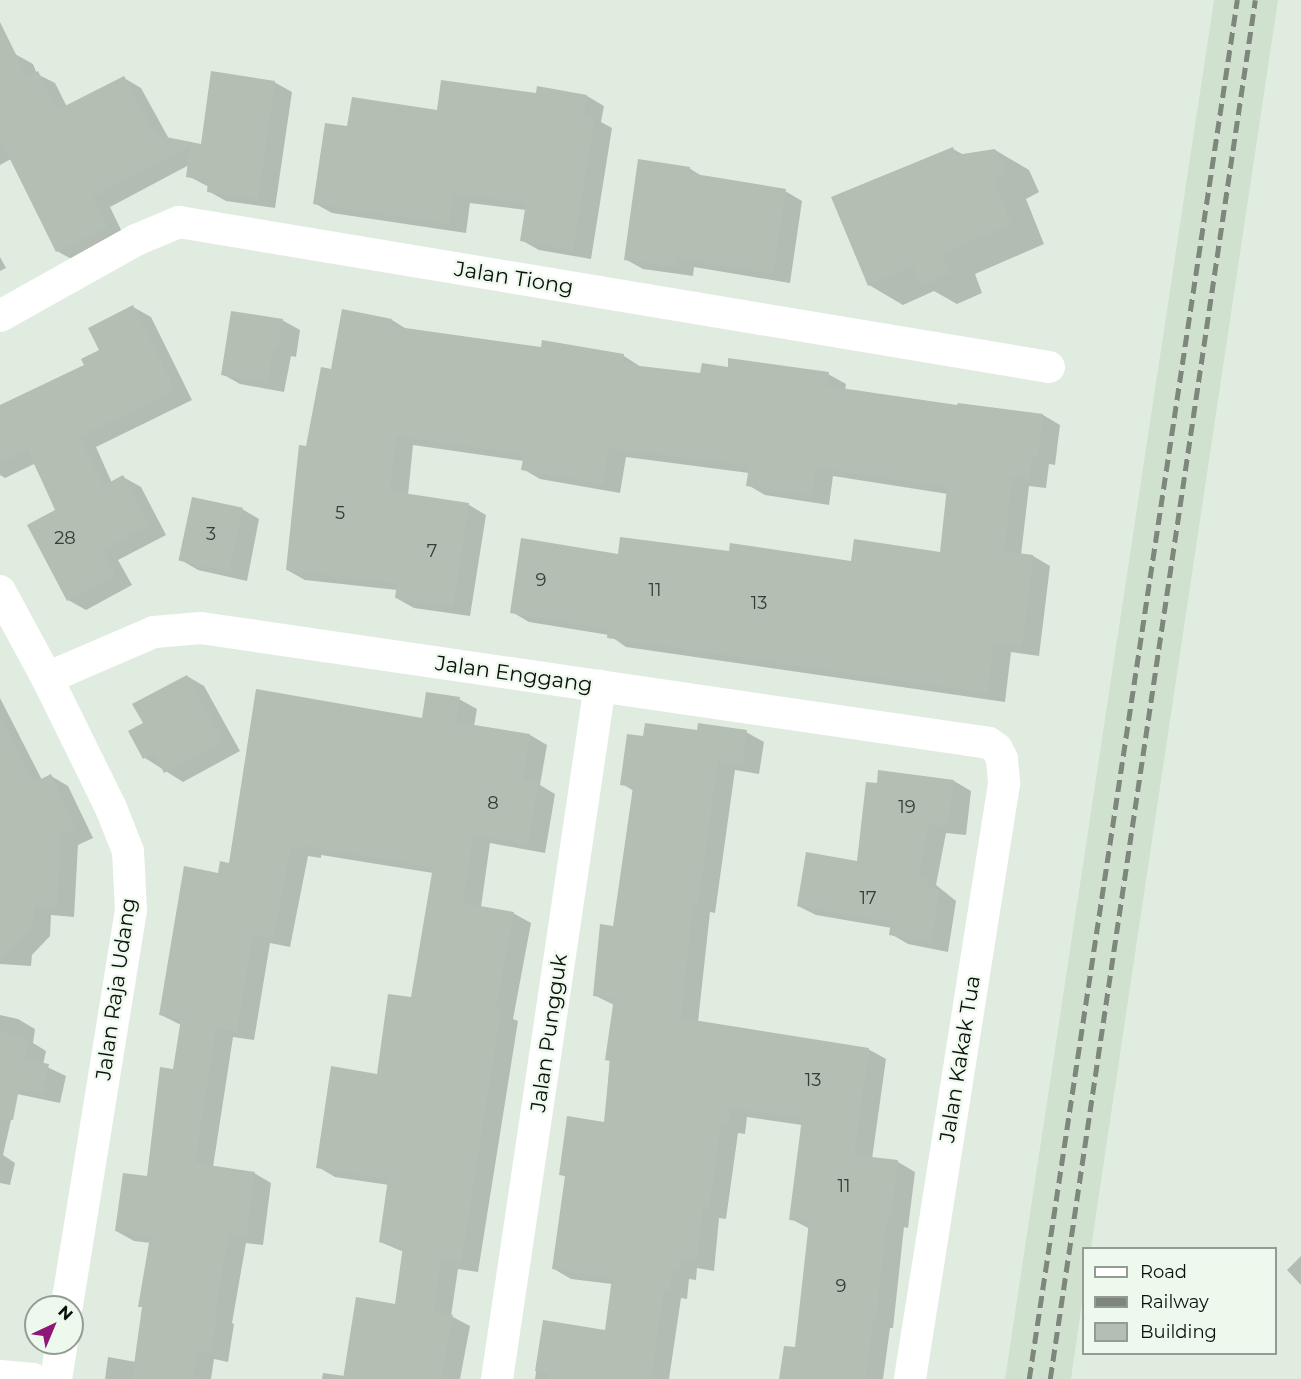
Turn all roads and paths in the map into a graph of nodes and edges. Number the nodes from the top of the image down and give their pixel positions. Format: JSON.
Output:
{"nodes":[{"id":1,"x":0,"y":316,"type":"edge"},
{"id":2,"x":1049,"y":367,"type":"dead end"},
{"id":3,"x":0,"y":591,"type":"edge"},
{"id":4,"x":47,"y":678,"type":"junction"},
{"id":5,"x":600,"y":686,"type":"junction"},
{"id":6,"x":989,"y":743,"type":"joint"},
{"id":7,"x":70,"y":1295,"type":"edge"},
{"id":8,"x":60,"y":1355,"type":"edge"},
{"id":9,"x":0,"y":1376,"type":"edge"},
{"id":10,"x":33,"y":1379,"type":"edge"},
{"id":11,"x":56,"y":1379,"type":"edge"},
{"id":12,"x":497,"y":1379,"type":"edge"},
{"id":13,"x":910,"y":1379,"type":"edge"}],
"edges":[{"from":1,"to":2,"type":"street","name":"Jalan Tiong"},
{"from":3,"to":4,"type":"street","name":"Jalan Raja Udang"},
{"from":4,"to":5,"type":"street","name":"Jalan Enggang"},
{"from":4,"to":7,"type":"street","name":"Jalan Raja Udang"},
{"from":5,"to":6,"type":"street","name":"Jalan Enggang"},
{"from":5,"to":12,"type":"street","name":"Jalan Pungguk"},
{"from":6,"to":13,"type":"street","name":"Jalan Kakak Tua"},
{"from":8,"to":11,"type":"street"},
{"from":9,"to":10,"type":"street"}]}
